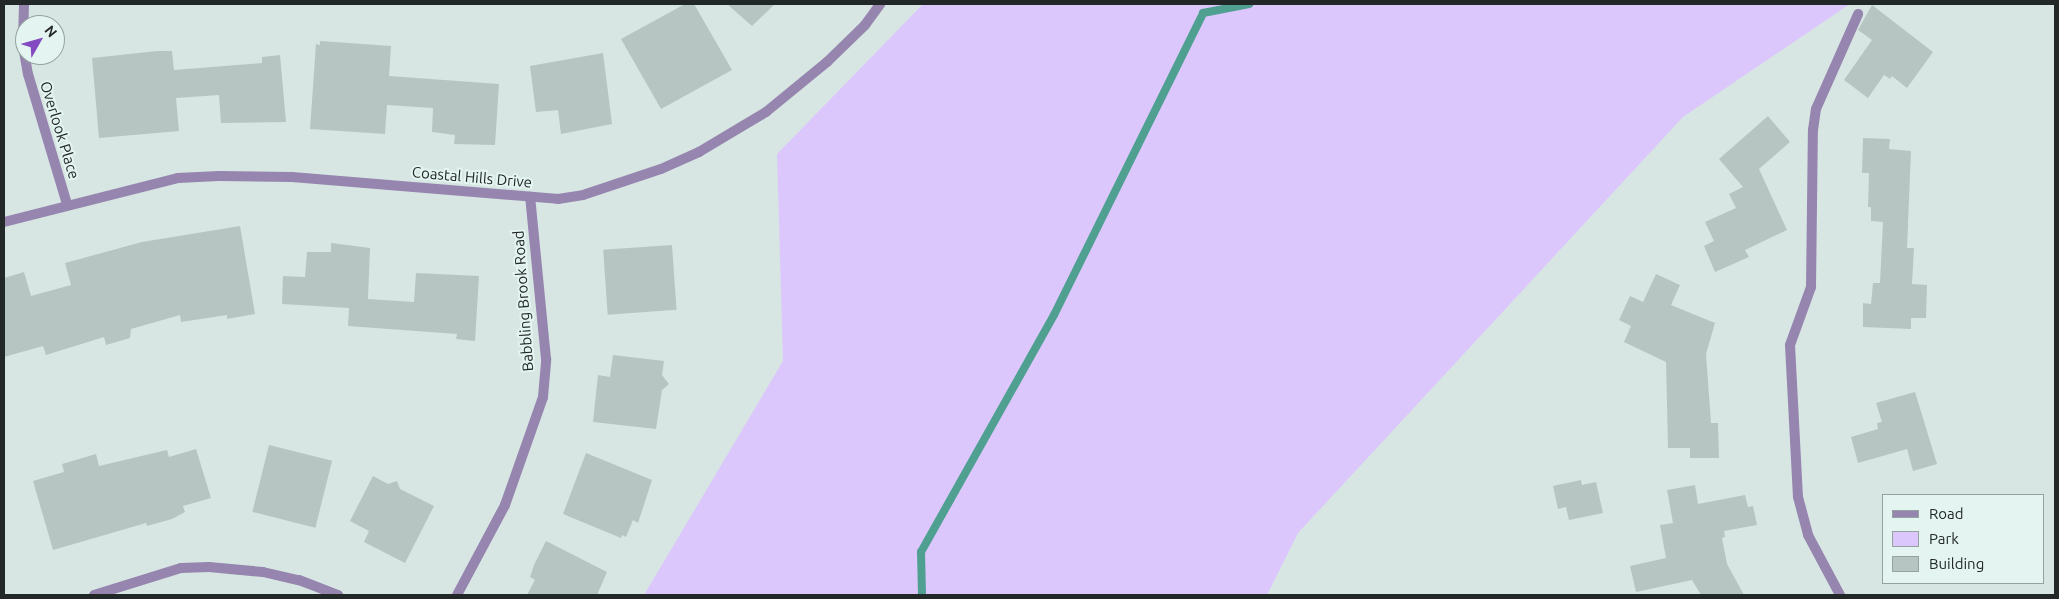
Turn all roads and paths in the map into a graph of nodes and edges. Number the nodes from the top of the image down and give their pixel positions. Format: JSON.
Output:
{"nodes":[{"id":1,"x":24,"y":4,"type":"edge"},
{"id":2,"x":880,"y":4,"type":"edge"},
{"id":3,"x":1858,"y":14,"type":"dead end"},
{"id":4,"x":530,"y":197,"type":"junction"},
{"id":5,"x":67,"y":204,"type":"junction"},
{"id":6,"x":4,"y":222,"type":"edge"},
{"id":7,"x":94,"y":595,"type":"edge"},
{"id":8,"x":338,"y":595,"type":"edge"},
{"id":9,"x":457,"y":595,"type":"edge"},
{"id":10,"x":1840,"y":595,"type":"edge"}],
"edges":[{"from":1,"to":5,"type":"street","name":"Overlook Place"},
{"from":2,"to":4,"type":"street","name":"Coastal Hills Drive"},
{"from":3,"to":10,"type":"street"},
{"from":4,"to":5,"type":"street","name":"Coastal Hills Drive"},
{"from":4,"to":9,"type":"street","name":"Babbling Brook Road"},
{"from":5,"to":6,"type":"street","name":"Coastal Hills Drive"},
{"from":7,"to":8,"type":"street"}]}
